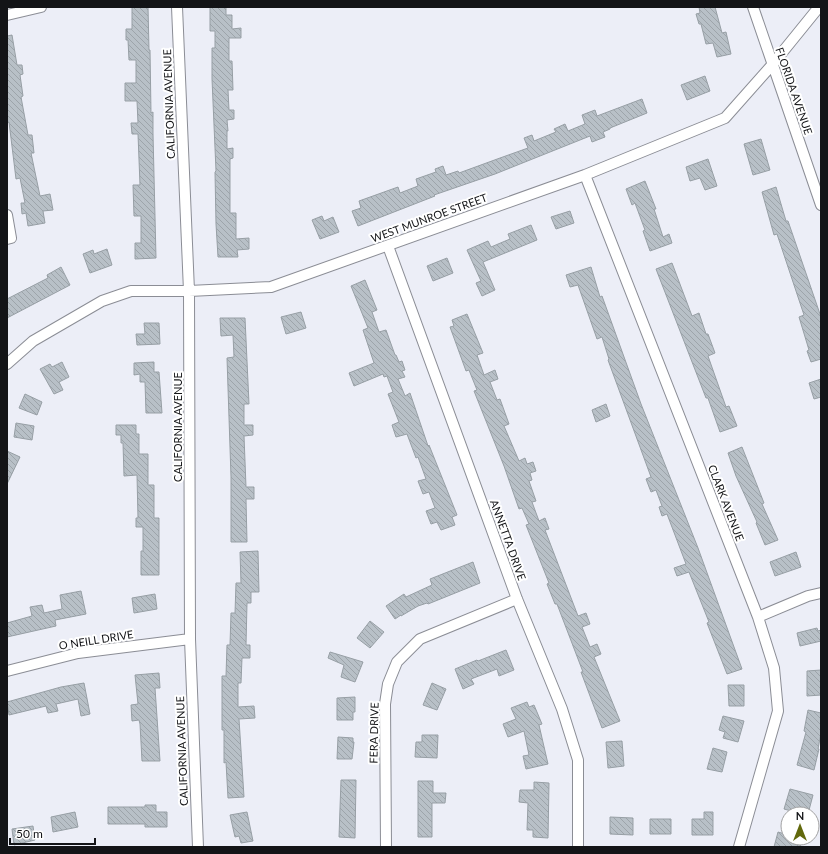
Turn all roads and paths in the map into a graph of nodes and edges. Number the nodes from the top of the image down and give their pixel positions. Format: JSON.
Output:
{"nodes":[{"id":1,"x":41,"y":7,"type":"edge"},
{"id":2,"x":177,"y":7,"type":"edge"},
{"id":3,"x":753,"y":7,"type":"edge"},
{"id":4,"x":819,"y":7,"type":"edge"},
{"id":5,"x":7,"y":14,"type":"edge"},
{"id":6,"x":772,"y":65,"type":"junction"},
{"id":7,"x":585,"y":175,"type":"junction"},
{"id":8,"x":821,"y":205,"type":"edge"},
{"id":9,"x":7,"y":215,"type":"edge"},
{"id":10,"x":9,"y":238,"type":"edge"},
{"id":11,"x":388,"y":246,"type":"junction"},
{"id":12,"x":189,"y":291,"type":"junction"},
{"id":13,"x":7,"y":364,"type":"edge"},
{"id":14,"x":821,"y":593,"type":"edge"},
{"id":15,"x":517,"y":599,"type":"junction"},
{"id":16,"x":758,"y":617,"type":"junction"},
{"id":17,"x":190,"y":639,"type":"junction"},
{"id":18,"x":7,"y":671,"type":"edge"},
{"id":19,"x":198,"y":847,"type":"edge"},
{"id":20,"x":386,"y":847,"type":"edge"},
{"id":21,"x":578,"y":847,"type":"edge"},
{"id":22,"x":739,"y":847,"type":"edge"}],
"edges":[{"from":1,"to":5,"type":"street"},
{"from":2,"to":12,"type":"street","name":"CALIFORNIA AVENUE"},
{"from":3,"to":6,"type":"street","name":"FLORIDA AVENUE"},
{"from":4,"to":6,"type":"street","name":"WEST MUNROE STREET"},
{"from":6,"to":7,"type":"street","name":"WEST MUNROE STREET"},
{"from":6,"to":8,"type":"street","name":"FLORIDA AVENUE"},
{"from":7,"to":11,"type":"street","name":"WEST MUNROE STREET"},
{"from":7,"to":16,"type":"street","name":"CLARK AVENUE"},
{"from":9,"to":10,"type":"street"},
{"from":11,"to":12,"type":"street","name":"WEST MUNROE STREET"},
{"from":11,"to":15,"type":"street","name":"ANNETTA DRIVE"},
{"from":12,"to":13,"type":"street","name":"WEST MUNROE STREET"},
{"from":12,"to":17,"type":"street","name":"CALIFORNIA AVENUE"},
{"from":14,"to":16,"type":"street"},
{"from":15,"to":20,"type":"street","name":"FERA DRIVE"},
{"from":15,"to":21,"type":"street","name":"ANNETTA DRIVE"},
{"from":16,"to":22,"type":"street","name":"CLARK AVENUE"},
{"from":17,"to":18,"type":"street","name":"O NEILL DRIVE"},
{"from":17,"to":19,"type":"street","name":"CALIFORNIA AVENUE"}]}
